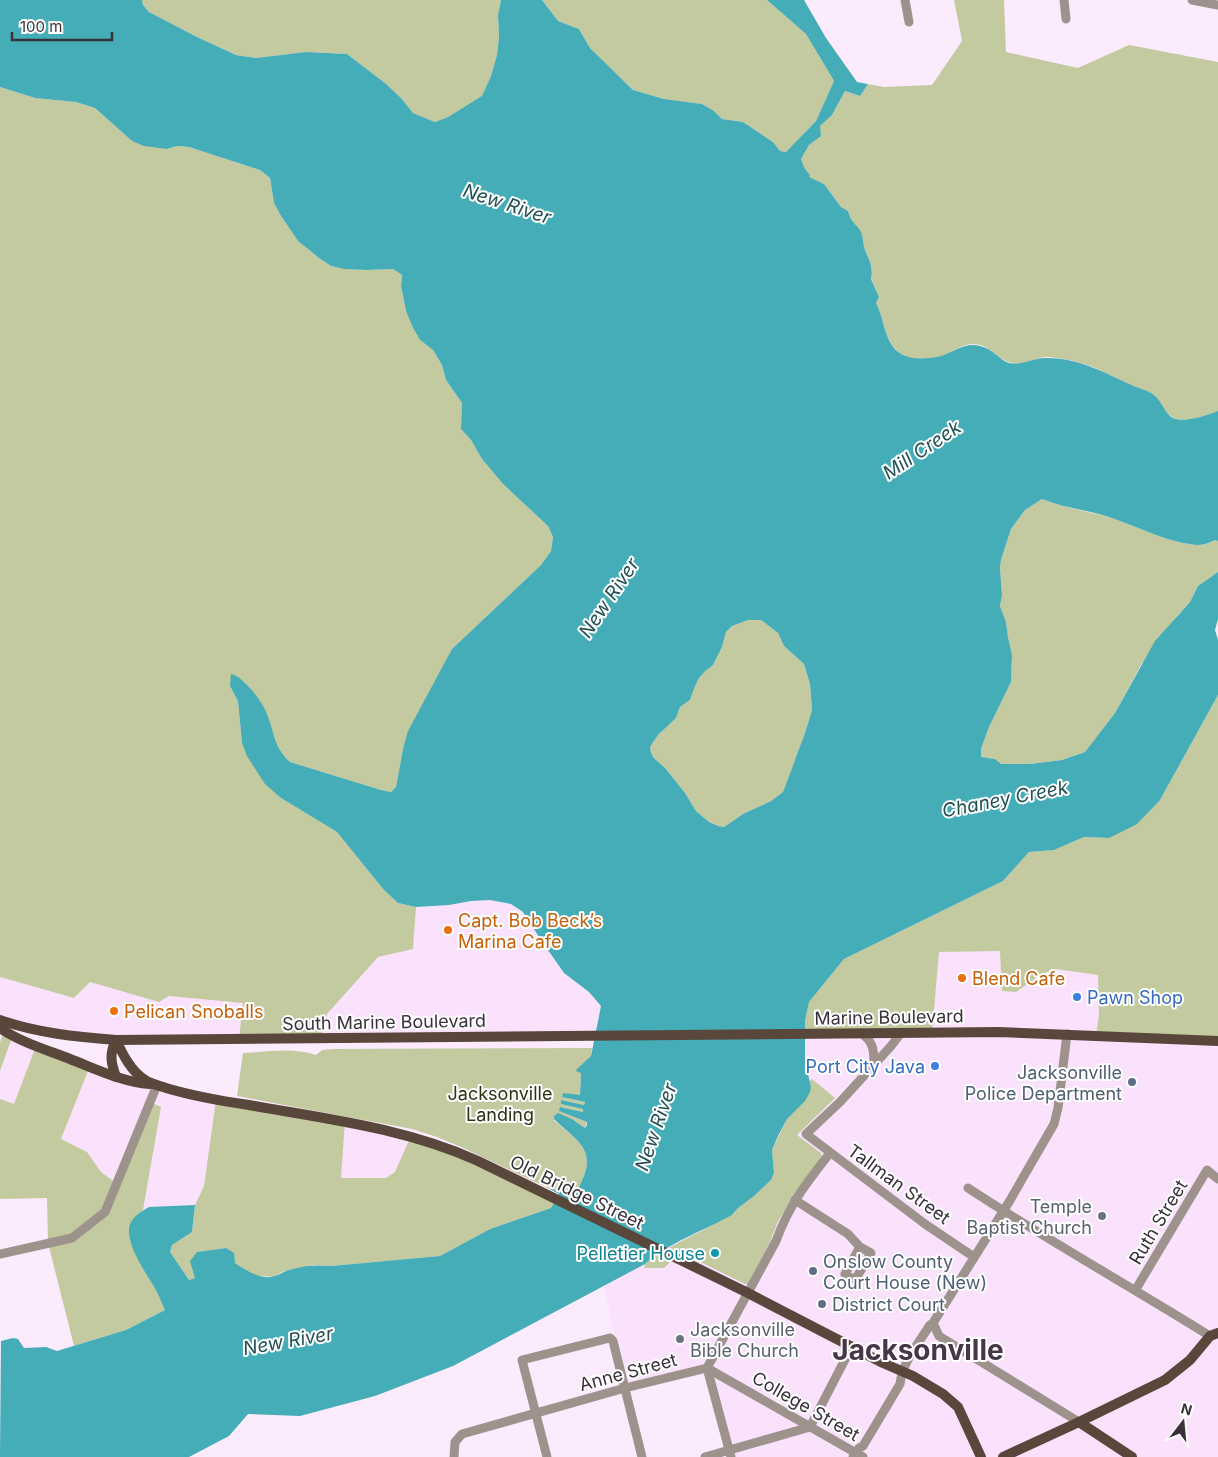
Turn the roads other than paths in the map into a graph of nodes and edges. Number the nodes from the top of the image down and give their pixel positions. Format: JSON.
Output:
{"nodes":[{"id":1,"x":905,"y":0,"type":"edge"},
{"id":2,"x":1064,"y":0,"type":"edge"},
{"id":3,"x":1192,"y":0,"type":"edge"},
{"id":4,"x":1218,"y":5,"type":"edge"},
{"id":5,"x":1066,"y":19,"type":"dead end"},
{"id":6,"x":909,"y":22,"type":"dead end"},
{"id":7,"x":0,"y":1020,"type":"edge"},
{"id":8,"x":0,"y":1028,"type":"edge"},
{"id":9,"x":861,"y":1033,"type":"junction"},
{"id":10,"x":901,"y":1033,"type":"junction"},
{"id":11,"x":1066,"y":1034,"type":"junction"},
{"id":12,"x":560,"y":1036,"type":"joint"},
{"id":13,"x":116,"y":1040,"type":"junction"},
{"id":14,"x":1218,"y":1040,"type":"edge"},
{"id":15,"x":874,"y":1064,"type":"junction"},
{"id":16,"x":116,"y":1077,"type":"junction"},
{"id":17,"x":157,"y":1085,"type":"junction"},
{"id":18,"x":830,"y":1153,"type":"junction"},
{"id":19,"x":1218,"y":1179,"type":"edge"},
{"id":20,"x":968,"y":1188,"type":"dead end"},
{"id":21,"x":795,"y":1200,"type":"junction"},
{"id":22,"x":1003,"y":1211,"type":"junction"},
{"id":23,"x":860,"y":1247,"type":"dead end"},
{"id":24,"x":0,"y":1254,"type":"edge"},
{"id":25,"x":974,"y":1258,"type":"junction"},
{"id":26,"x":1136,"y":1290,"type":"junction"},
{"id":27,"x":748,"y":1293,"type":"junction"},
{"id":28,"x":933,"y":1323,"type":"junction"},
{"id":29,"x":1214,"y":1335,"type":"edge"},
{"id":30,"x":852,"y":1346,"type":"junction"},
{"id":31,"x":706,"y":1368,"type":"junction"},
{"id":32,"x":901,"y":1375,"type":"junction"},
{"id":33,"x":625,"y":1388,"type":"junction"},
{"id":34,"x":536,"y":1413,"type":"junction"},
{"id":35,"x":1079,"y":1422,"type":"junction"},
{"id":36,"x":810,"y":1427,"type":"junction"},
{"id":37,"x":730,"y":1454,"type":"edge"},
{"id":38,"x":858,"y":1454,"type":"edge"},
{"id":39,"x":452,"y":1457,"type":"edge"},
{"id":40,"x":547,"y":1457,"type":"edge"},
{"id":41,"x":642,"y":1457,"type":"edge"},
{"id":42,"x":705,"y":1457,"type":"edge"},
{"id":43,"x":981,"y":1457,"type":"edge"},
{"id":44,"x":1003,"y":1457,"type":"edge"},
{"id":45,"x":1132,"y":1457,"type":"edge"}],
"edges":[{"from":1,"to":6,"type":"street"},
{"from":2,"to":5,"type":"street"},
{"from":3,"to":4,"type":"street"},
{"from":7,"to":13,"type":"main road","name":"South Marine Boulevard"},
{"from":8,"to":16,"type":"main road","name":"Old Bridge Street"},
{"from":9,"to":10,"type":"main road","name":"Marine Boulevard"},
{"from":9,"to":12,"type":"main road","name":"Marine Boulevard"},
{"from":9,"to":15,"type":"street"},
{"from":10,"to":11,"type":"main road","name":"Marine Boulevard"},
{"from":10,"to":15,"type":"street"},
{"from":11,"to":14,"type":"main road","name":"Marine Boulevard"},
{"from":11,"to":22,"type":"street"},
{"from":12,"to":13,"type":"main road","name":"South Marine Boulevard"},
{"from":13,"to":16,"type":"main road"},
{"from":13,"to":17,"type":"main road","name":"Old Bridge Street"},
{"from":15,"to":18,"type":"street","name":"Tallman Street"},
{"from":16,"to":17,"type":"main road","name":"Old Bridge Street"},
{"from":17,"to":24,"type":"street"},
{"from":17,"to":27,"type":"main road","name":"Old Bridge Street"},
{"from":18,"to":21,"type":"street"},
{"from":18,"to":25,"type":"street","name":"Tallman Street"},
{"from":19,"to":26,"type":"street","name":"Ruth Street"},
{"from":20,"to":22,"type":"street"},
{"from":21,"to":23,"type":"street"},
{"from":21,"to":27,"type":"street"},
{"from":22,"to":25,"type":"street"},
{"from":22,"to":26,"type":"street"},
{"from":25,"to":28,"type":"street"},
{"from":26,"to":29,"type":"street"},
{"from":27,"to":30,"type":"main road","name":"Old Bridge Street"},
{"from":27,"to":31,"type":"street"},
{"from":28,"to":32,"type":"street"},
{"from":28,"to":35,"type":"street"},
{"from":29,"to":35,"type":"main road"},
{"from":30,"to":32,"type":"main road","name":"Old Bridge Street"},
{"from":30,"to":36,"type":"street"},
{"from":31,"to":33,"type":"street","name":"Anne Street"},
{"from":31,"to":36,"type":"street","name":"College Street"},
{"from":31,"to":37,"type":"street"},
{"from":32,"to":38,"type":"street"},
{"from":32,"to":43,"type":"main road","name":"Old Bridge Street"},
{"from":33,"to":34,"type":"street","name":"Anne Street"},
{"from":33,"to":34,"type":"street"},
{"from":33,"to":41,"type":"street"},
{"from":34,"to":39,"type":"street","name":"Anne Street"},
{"from":34,"to":40,"type":"street"},
{"from":35,"to":44,"type":"main road"},
{"from":35,"to":45,"type":"main road"},
{"from":36,"to":37,"type":"street"},
{"from":36,"to":38,"type":"street","name":"College Street"},
{"from":37,"to":42,"type":"street"}]}
